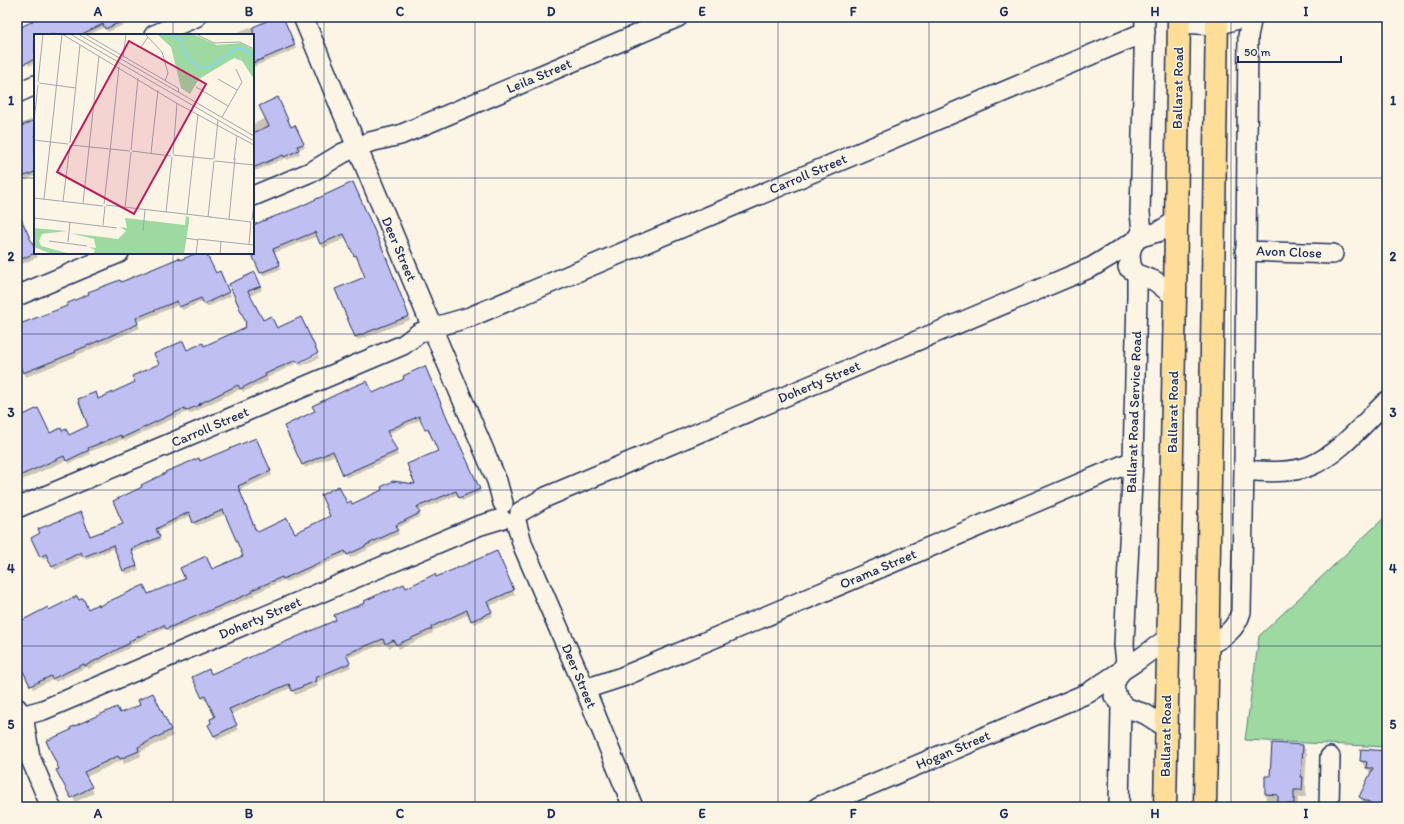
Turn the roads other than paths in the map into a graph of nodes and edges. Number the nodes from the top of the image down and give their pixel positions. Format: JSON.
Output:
{"nodes":[{"id":1,"x":196,"y":17,"type":"edge"},
{"id":2,"x":303,"y":17,"type":"edge"},
{"id":3,"x":678,"y":17,"type":"edge"},
{"id":4,"x":1245,"y":17,"type":"edge"},
{"id":5,"x":1252,"y":17,"type":"edge"},
{"id":6,"x":1179,"y":20,"type":"edge"},
{"id":7,"x":1217,"y":21,"type":"edge"},
{"id":8,"x":1145,"y":24,"type":"edge"},
{"id":9,"x":156,"y":34,"type":"edge"},
{"id":10,"x":34,"y":85,"type":"edge"},
{"id":11,"x":17,"y":93,"type":"edge"},
{"id":12,"x":359,"y":152,"type":"junction"},
{"id":13,"x":254,"y":196,"type":"edge"},
{"id":14,"x":1177,"y":220,"type":"junction"},
{"id":15,"x":1137,"y":240,"type":"junction"},
{"id":16,"x":1245,"y":251,"type":"junction"},
{"id":17,"x":117,"y":254,"type":"edge"},
{"id":18,"x":1332,"y":254,"type":"dead end"},
{"id":19,"x":1092,"y":267,"type":"junction"},
{"id":20,"x":1135,"y":272,"type":"junction"},
{"id":21,"x":17,"y":296,"type":"edge"},
{"id":22,"x":1175,"y":297,"type":"junction"},
{"id":23,"x":434,"y":332,"type":"junction"},
{"id":24,"x":1387,"y":401,"type":"edge"},
{"id":25,"x":1133,"y":461,"type":"junction"},
{"id":26,"x":1244,"y":470,"type":"junction"},
{"id":27,"x":17,"y":508,"type":"edge"},
{"id":28,"x":509,"y":512,"type":"junction"},
{"id":29,"x":1168,"y":638,"type":"junction"},
{"id":30,"x":1208,"y":645,"type":"junction"},
{"id":31,"x":1121,"y":671,"type":"junction"},
{"id":32,"x":1088,"y":692,"type":"junction"},
{"id":33,"x":587,"y":693,"type":"junction"},
{"id":34,"x":1119,"y":701,"type":"junction"},
{"id":35,"x":19,"y":720,"type":"edge"},
{"id":36,"x":1167,"y":728,"type":"junction"},
{"id":37,"x":1330,"y":756,"type":"dead end"},
{"id":38,"x":51,"y":807,"type":"edge"},
{"id":39,"x":633,"y":807,"type":"edge"},
{"id":40,"x":818,"y":807,"type":"edge"},
{"id":41,"x":1118,"y":807,"type":"edge"},
{"id":42,"x":1165,"y":807,"type":"edge"},
{"id":43,"x":1205,"y":807,"type":"edge"},
{"id":44,"x":1329,"y":807,"type":"edge"}],
"edges":[{"from":1,"to":9,"type":"street"},
{"from":2,"to":12,"type":"street","name":"Deer Street"},
{"from":3,"to":12,"type":"street","name":"Leila Street"},
{"from":4,"to":7,"type":"street"},
{"from":5,"to":16,"type":"street"},
{"from":6,"to":7,"type":"street"},
{"from":6,"to":14,"type":"highway","name":"Ballarat Road"},
{"from":7,"to":30,"type":"highway"},
{"from":8,"to":15,"type":"street","name":"Ballarat Road Service Road"},
{"from":8,"to":23,"type":"street","name":"Carroll Street"},
{"from":10,"to":11,"type":"street"},
{"from":12,"to":13,"type":"street","name":"Leila Street"},
{"from":12,"to":23,"type":"street","name":"Deer Street"},
{"from":14,"to":15,"type":"street","name":"Doherty Street"},
{"from":14,"to":22,"type":"highway","name":"Ballarat Road"},
{"from":15,"to":19,"type":"street","name":"Doherty Street"},
{"from":15,"to":20,"type":"street","name":"Ballarat Road Service Road"},
{"from":16,"to":18,"type":"street","name":"Avon Close"},
{"from":16,"to":26,"type":"street"},
{"from":17,"to":21,"type":"street"},
{"from":19,"to":20,"type":"street","name":"Doherty Street"},
{"from":19,"to":28,"type":"street","name":"Doherty Street"},
{"from":20,"to":22,"type":"street","name":"Doherty Street"},
{"from":20,"to":25,"type":"street","name":"Ballarat Road Service Road"},
{"from":22,"to":29,"type":"highway","name":"Ballarat Road"},
{"from":23,"to":27,"type":"street","name":"Carroll Street"},
{"from":23,"to":28,"type":"street","name":"Deer Street"},
{"from":24,"to":26,"type":"street"},
{"from":25,"to":31,"type":"street","name":"Ballarat Road Service Road"},
{"from":25,"to":33,"type":"street","name":"Orama Street"},
{"from":26,"to":30,"type":"street"},
{"from":28,"to":33,"type":"street","name":"Deer Street"},
{"from":28,"to":35,"type":"street","name":"Doherty Street"},
{"from":29,"to":31,"type":"street","name":"Hogan Street"},
{"from":29,"to":36,"type":"highway","name":"Ballarat Road"},
{"from":30,"to":43,"type":"highway"},
{"from":31,"to":32,"type":"street","name":"Hogan Street"},
{"from":31,"to":34,"type":"street","name":"Ballarat Road Service Road"},
{"from":32,"to":34,"type":"street","name":"Hogan Street"},
{"from":32,"to":40,"type":"street","name":"Hogan Street"},
{"from":33,"to":39,"type":"street","name":"Deer Street"},
{"from":34,"to":36,"type":"street","name":"Hogan Street"},
{"from":34,"to":41,"type":"street","name":"Ballarat Road Service Road"},
{"from":35,"to":38,"type":"street"},
{"from":36,"to":42,"type":"highway","name":"Ballarat Road"},
{"from":37,"to":44,"type":"street"}]}
